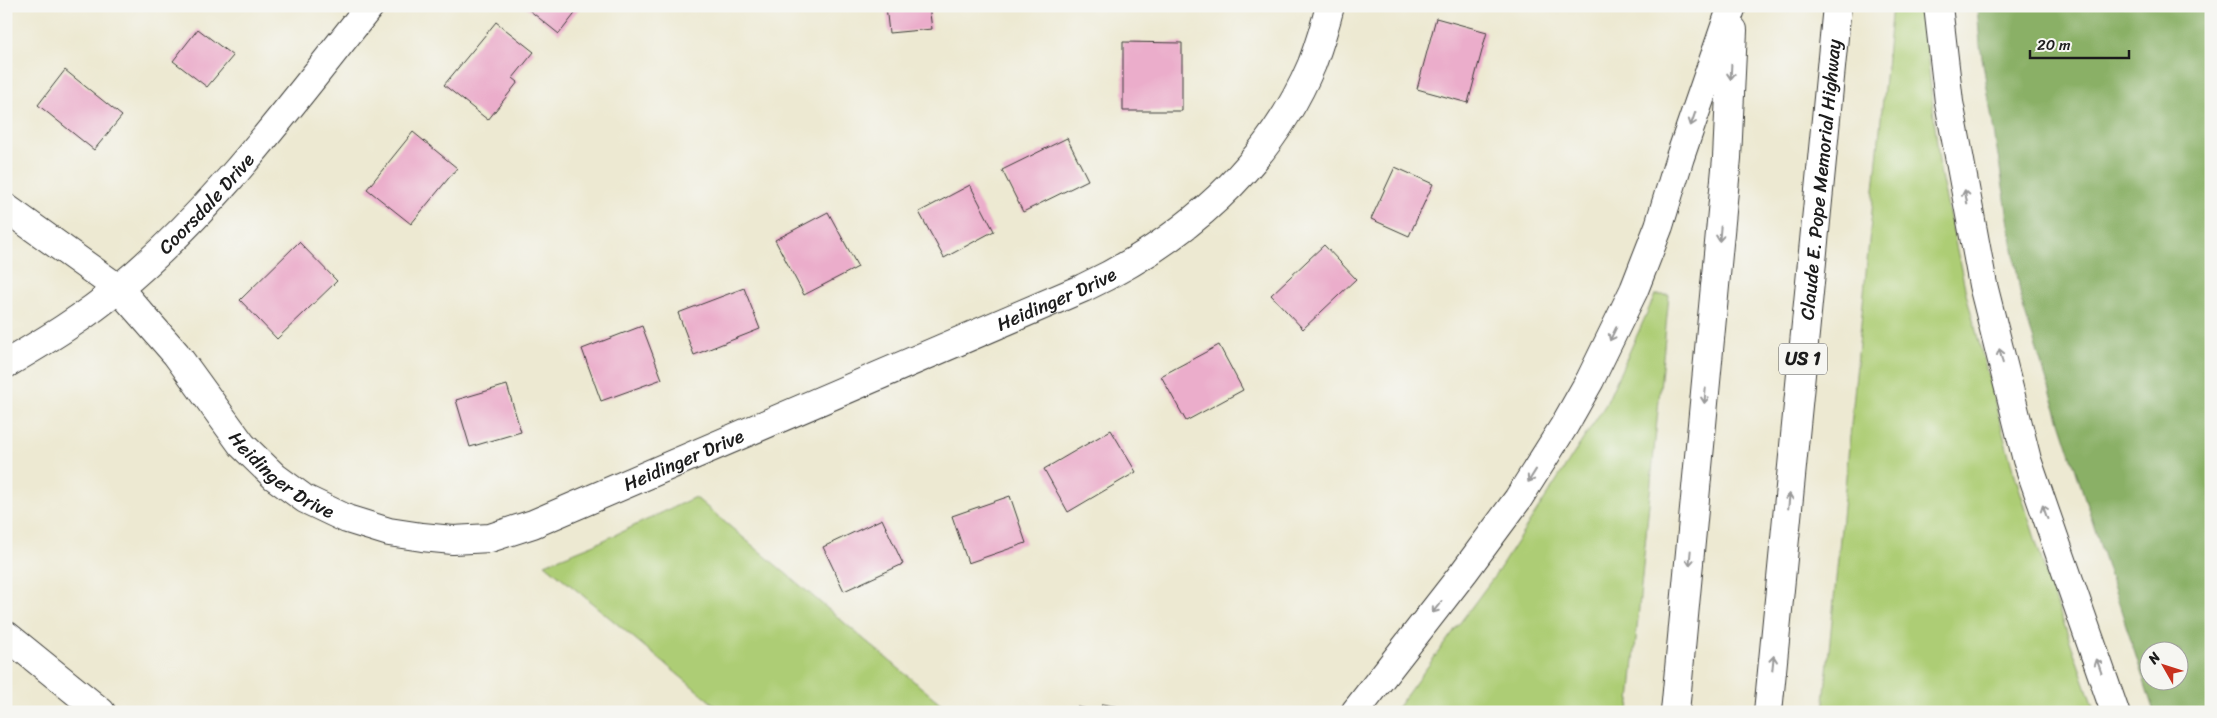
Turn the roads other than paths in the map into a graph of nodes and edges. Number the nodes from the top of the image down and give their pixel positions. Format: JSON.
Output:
{"nodes":[{"id":1,"x":370,"y":6,"type":"edge"},
{"id":2,"x":1330,"y":6,"type":"edge"},
{"id":3,"x":1733,"y":6,"type":"edge"},
{"id":4,"x":1837,"y":6,"type":"edge"},
{"id":5,"x":1938,"y":6,"type":"edge"},
{"id":6,"x":6,"y":208,"type":"edge"},
{"id":7,"x":119,"y":289,"type":"junction"},
{"id":8,"x":6,"y":364,"type":"edge"},
{"id":9,"x":6,"y":635,"type":"edge"},
{"id":10,"x":101,"y":712,"type":"edge"},
{"id":11,"x":1355,"y":712,"type":"edge"},
{"id":12,"x":1675,"y":712,"type":"edge"},
{"id":13,"x":1768,"y":712,"type":"edge"},
{"id":14,"x":2115,"y":712,"type":"edge"}],
"edges":[{"from":1,"to":7,"type":"main road","name":"Coorsdale Drive"},
{"from":2,"to":7,"type":"main road","name":"Heidinger Drive"},
{"from":3,"to":11,"type":"main road","one_way":true},
{"from":3,"to":12,"type":"main road","one_way":true},
{"from":13,"to":4,"type":"main road","name":"Claude E. Pope Memorial Highway","number":"US 1","one_way":true},
{"from":14,"to":5,"type":"main road","one_way":true},
{"from":6,"to":7,"type":"main road","name":"Heidinger Drive"},
{"from":7,"to":8,"type":"main road","name":"Coorsdale Drive"},
{"from":9,"to":10,"type":"main road"}]}
